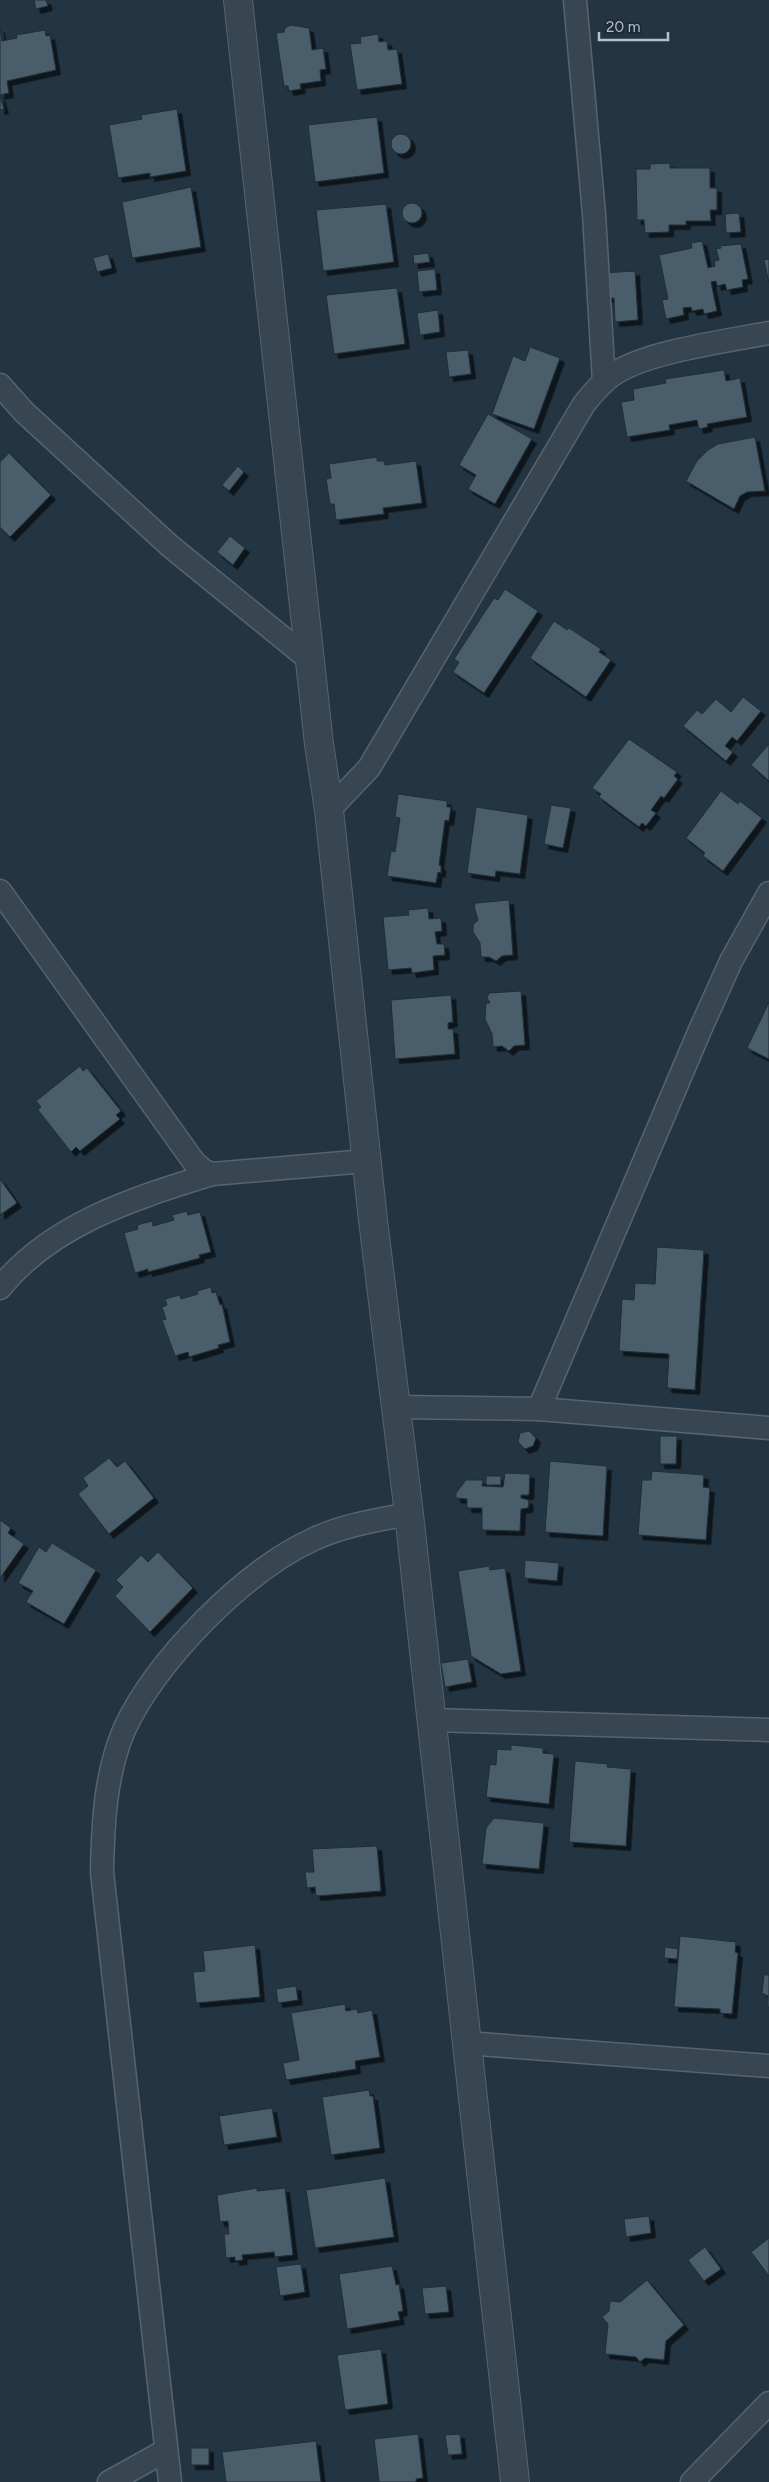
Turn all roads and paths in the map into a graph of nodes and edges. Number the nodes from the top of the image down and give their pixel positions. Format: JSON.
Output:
{"nodes":[{"id":1,"x":238,"y":0,"type":"edge"},
{"id":2,"x":575,"y":0,"type":"edge"},
{"id":3,"x":769,"y":333,"type":"edge"},
{"id":4,"x":604,"y":382,"type":"junction"},
{"id":5,"x":0,"y":385,"type":"edge"},
{"id":6,"x":310,"y":660,"type":"junction"},
{"id":7,"x":329,"y":810,"type":"junction"},
{"id":8,"x":0,"y":891,"type":"edge"},
{"id":9,"x":769,"y":893,"type":"edge"},
{"id":10,"x":366,"y":1161,"type":"junction"},
{"id":11,"x":212,"y":1174,"type":"junction"},
{"id":12,"x":0,"y":1288,"type":"edge"},
{"id":13,"x":396,"y":1407,"type":"junction"},
{"id":14,"x":539,"y":1409,"type":"junction"},
{"id":15,"x":769,"y":1428,"type":"edge"},
{"id":16,"x":409,"y":1514,"type":"junction"},
{"id":17,"x":432,"y":1720,"type":"junction"},
{"id":18,"x":769,"y":1730,"type":"edge"},
{"id":19,"x":466,"y":2043,"type":"junction"},
{"id":20,"x":769,"y":2066,"type":"edge"},
{"id":21,"x":769,"y":2403,"type":"edge"},
{"id":22,"x":165,"y":2451,"type":"junction"},
{"id":23,"x":109,"y":2482,"type":"edge"},
{"id":24,"x":170,"y":2482,"type":"edge"},
{"id":25,"x":515,"y":2482,"type":"edge"},
{"id":26,"x":692,"y":2482,"type":"edge"}],
"edges":[{"from":1,"to":6,"type":"street"},
{"from":2,"to":4,"type":"street"},
{"from":3,"to":4,"type":"street"},
{"from":4,"to":7,"type":"street"},
{"from":5,"to":6,"type":"street"},
{"from":6,"to":7,"type":"street"},
{"from":7,"to":10,"type":"street"},
{"from":8,"to":11,"type":"street"},
{"from":9,"to":14,"type":"street"},
{"from":10,"to":11,"type":"street"},
{"from":10,"to":13,"type":"street"},
{"from":11,"to":12,"type":"street"},
{"from":13,"to":14,"type":"street"},
{"from":13,"to":16,"type":"street"},
{"from":14,"to":15,"type":"street"},
{"from":16,"to":17,"type":"street"},
{"from":16,"to":22,"type":"street"},
{"from":17,"to":18,"type":"street"},
{"from":17,"to":19,"type":"street"},
{"from":19,"to":20,"type":"street"},
{"from":19,"to":25,"type":"street"},
{"from":21,"to":26,"type":"street"},
{"from":22,"to":23,"type":"street"},
{"from":22,"to":24,"type":"street"}]}
